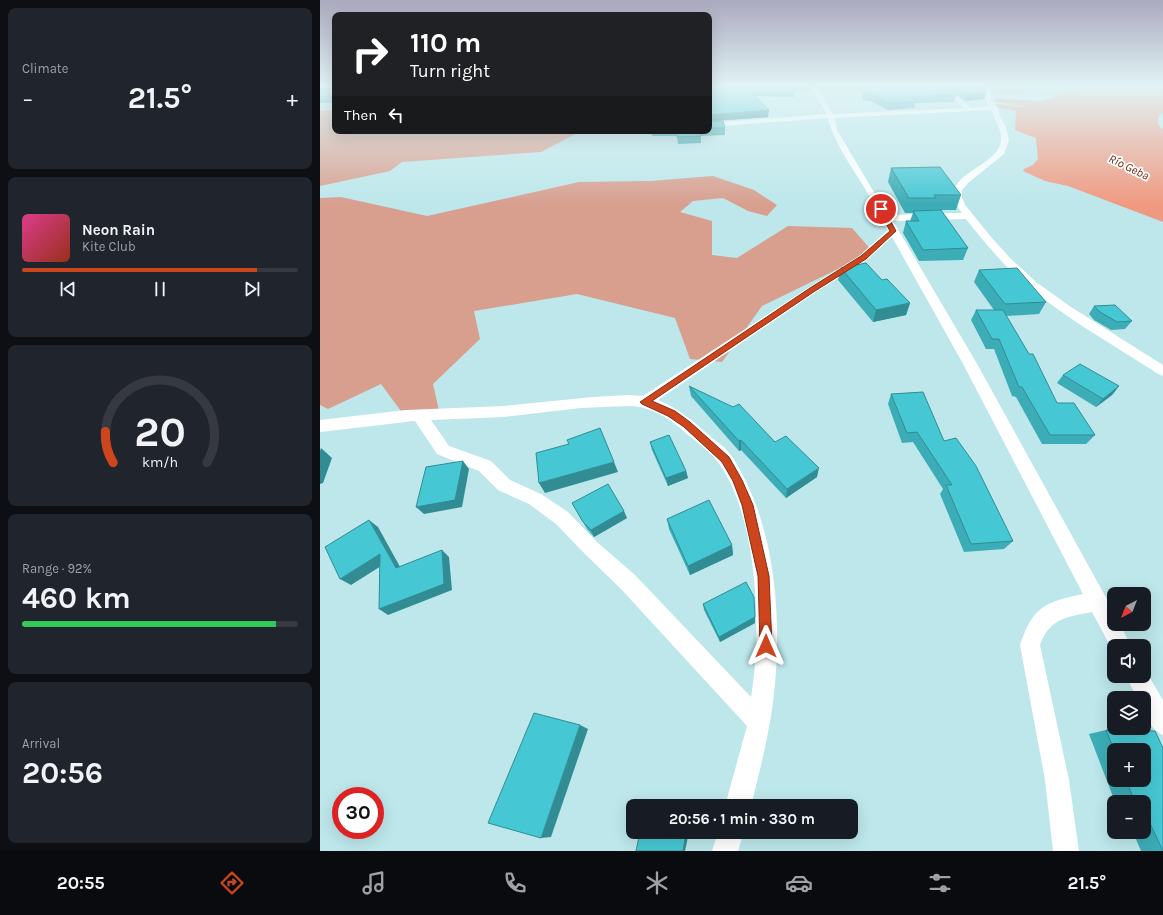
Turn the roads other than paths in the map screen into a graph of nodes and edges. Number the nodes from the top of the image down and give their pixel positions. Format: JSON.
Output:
{"nodes":[{"id":1,"x":833,"y":126,"type":"edge"},
{"id":2,"x":1002,"y":126,"type":"edge"},
{"id":3,"x":969,"y":216,"type":"junction"},
{"id":4,"x":887,"y":218,"type":"junction"},
{"id":5,"x":893,"y":231,"type":"junction"},
{"id":6,"x":1163,"y":371,"type":"edge"},
{"id":7,"x":645,"y":402,"type":"junction"},
{"id":8,"x":420,"y":416,"type":"junction"},
{"id":9,"x":320,"y":426,"type":"edge"},
{"id":10,"x":1095,"y":601,"type":"junction"},
{"id":11,"x":1117,"y":639,"type":"edge"},
{"id":12,"x":1141,"y":683,"type":"edge"},
{"id":13,"x":759,"y":722,"type":"junction"},
{"id":14,"x":1163,"y":723,"type":"edge"},
{"id":15,"x":740,"y":799,"type":"edge"},
{"id":16,"x":729,"y":839,"type":"edge"},
{"id":17,"x":725,"y":851,"type":"edge"},
{"id":18,"x":1066,"y":851,"type":"edge"}],
"edges":[{"from":1,"to":4,"type":"street"},
{"from":2,"to":3,"type":"street"},
{"from":3,"to":4,"type":"street"},
{"from":3,"to":6,"type":"street"},
{"from":4,"to":5,"type":"street"},
{"from":5,"to":7,"type":"street"},
{"from":5,"to":10,"type":"street"},
{"from":7,"to":8,"type":"street"},
{"from":7,"to":13,"type":"street"},
{"from":8,"to":9,"type":"street"},
{"from":8,"to":13,"type":"street"},
{"from":10,"to":11,"type":"street"},
{"from":10,"to":18,"type":"street"},
{"from":12,"to":14,"type":"street"},
{"from":13,"to":15,"type":"street"},
{"from":16,"to":17,"type":"street"}]}
